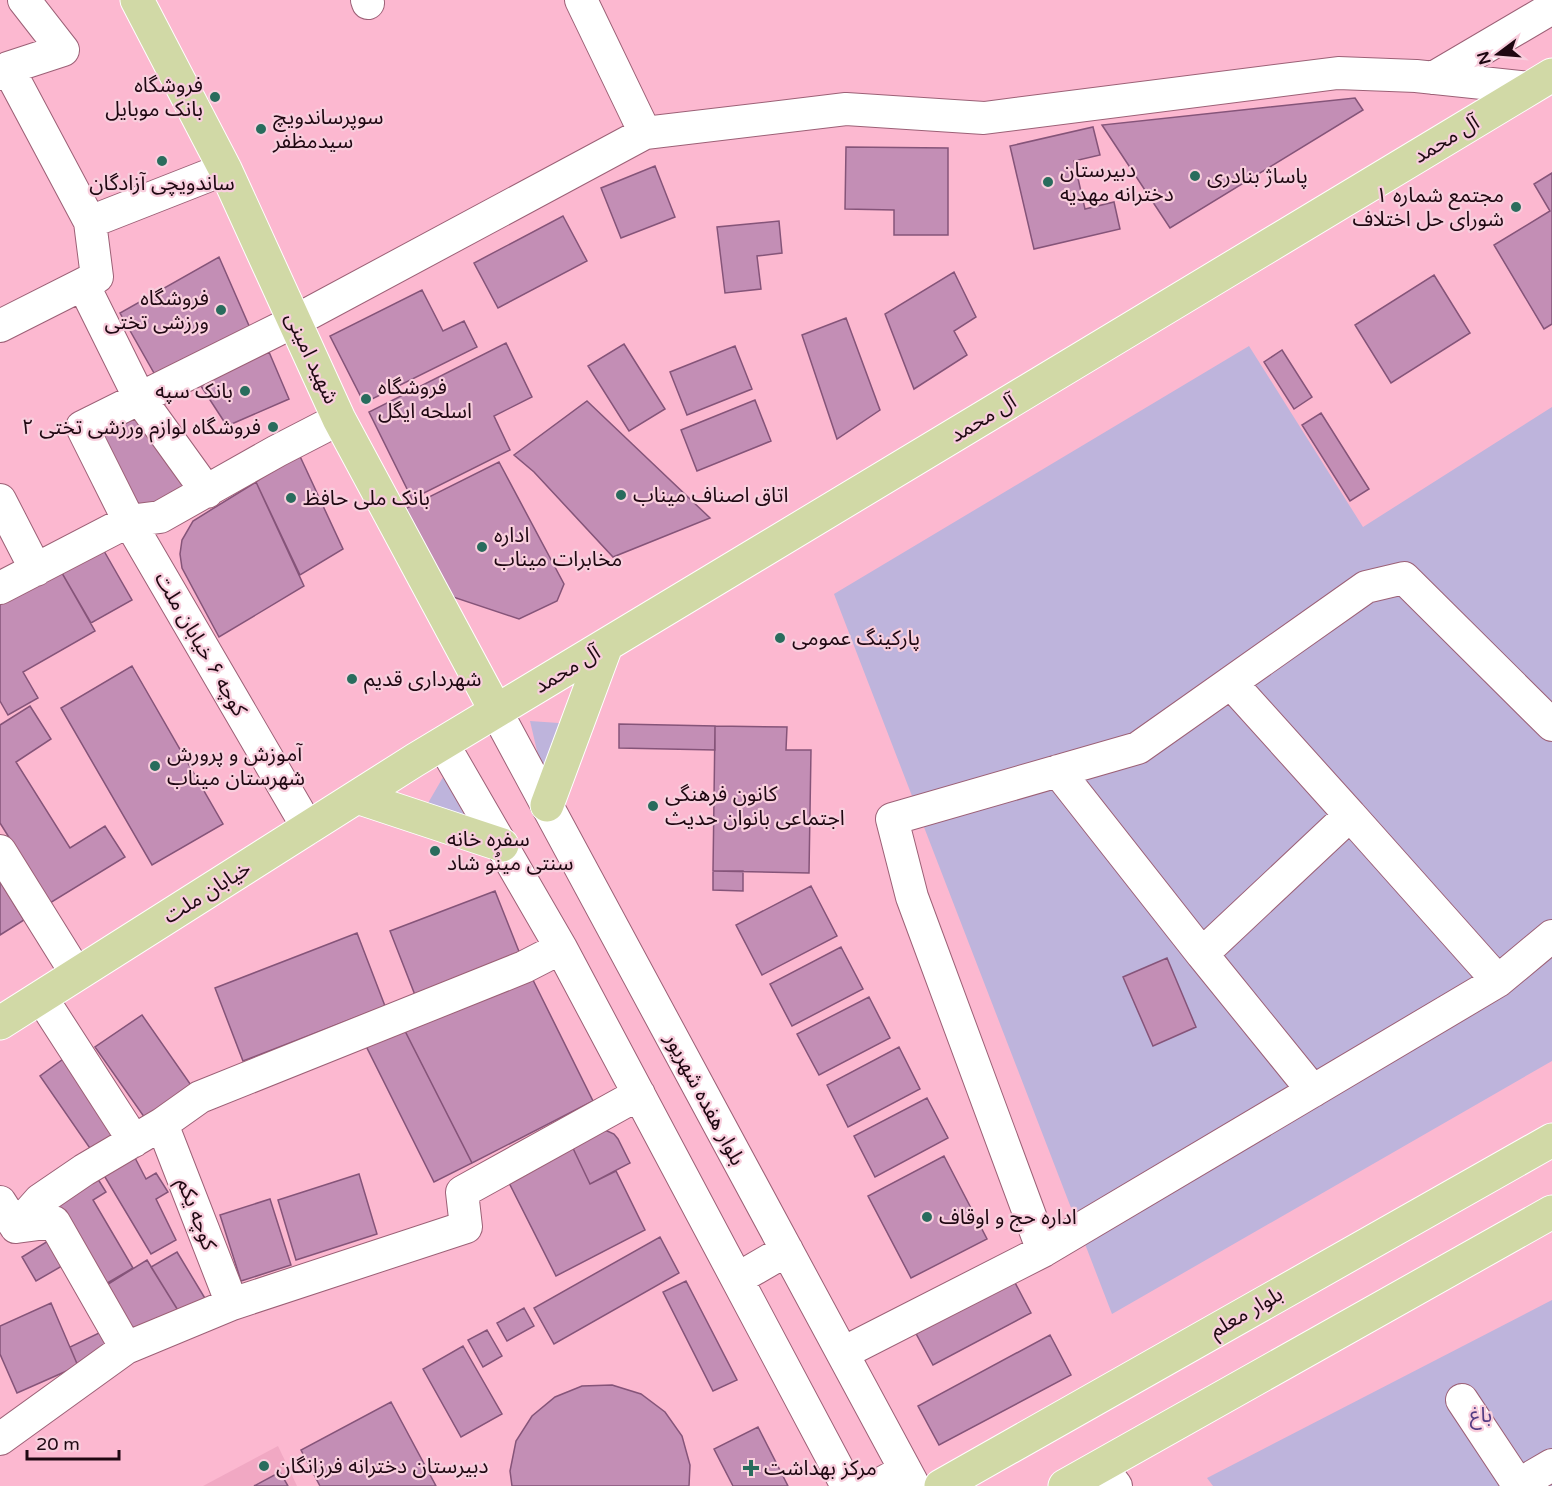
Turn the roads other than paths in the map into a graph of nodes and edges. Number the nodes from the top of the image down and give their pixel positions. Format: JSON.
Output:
{"nodes":[{"id":1,"x":24,"y":0,"type":"edge"},
{"id":2,"x":137,"y":0,"type":"edge"},
{"id":3,"x":581,"y":0,"type":"edge"},
{"id":4,"x":1552,"y":8,"type":"edge"},
{"id":5,"x":4,"y":71,"type":"edge"},
{"id":6,"x":1433,"y":78,"type":"junction"},
{"id":7,"x":1541,"y":82,"type":"edge"},
{"id":8,"x":645,"y":133,"type":"junction"},
{"id":9,"x":225,"y":169,"type":"junction"},
{"id":10,"x":90,"y":222,"type":"junction"},
{"id":11,"x":83,"y":284,"type":"junction"},
{"id":12,"x":295,"y":321,"type":"junction"},
{"id":13,"x":0,"y":326,"type":"edge"},
{"id":14,"x":140,"y":399,"type":"junction"},
{"id":15,"x":339,"y":419,"type":"junction"},
{"id":16,"x":207,"y":492,"type":"junction"},
{"id":17,"x":0,"y":500,"type":"edge"},
{"id":18,"x":129,"y":521,"type":"junction"},
{"id":19,"x":36,"y":570,"type":"junction"},
{"id":20,"x":0,"y":588,"type":"edge"},
{"id":21,"x":606,"y":646,"type":"junction"},
{"id":22,"x":1231,"y":682,"type":"junction"},
{"id":23,"x":496,"y":711,"type":"junction"},
{"id":24,"x":1552,"y":725,"type":"edge"},
{"id":25,"x":443,"y":744,"type":"junction"},
{"id":26,"x":414,"y":760,"type":"joint"},
{"id":27,"x":1058,"y":771,"type":"junction"},
{"id":28,"x":357,"y":797,"type":"junction"},
{"id":29,"x":547,"y":806,"type":"junction"},
{"id":30,"x":1350,"y":815,"type":"junction"},
{"id":31,"x":308,"y":828,"type":"junction"},
{"id":32,"x":502,"y":845,"type":"junction"},
{"id":33,"x":0,"y":851,"type":"edge"},
{"id":34,"x":1552,"y":936,"type":"edge"},
{"id":35,"x":561,"y":948,"type":"junction"},
{"id":36,"x":1202,"y":954,"type":"junction"},
{"id":37,"x":76,"y":973,"type":"junction"},
{"id":38,"x":1498,"y":981,"type":"junction"},
{"id":39,"x":41,"y":997,"type":"junction"},
{"id":40,"x":0,"y":1023,"type":"edge"},
{"id":41,"x":1313,"y":1091,"type":"junction"},
{"id":42,"x":639,"y":1094,"type":"junction"},
{"id":43,"x":162,"y":1124,"type":"junction"},
{"id":44,"x":1552,"y":1140,"type":"edge"},
{"id":45,"x":134,"y":1141,"type":"junction"},
{"id":46,"x":1552,"y":1212,"type":"edge"},
{"id":47,"x":8,"y":1214,"type":"edge"},
{"id":48,"x":787,"y":1250,"type":"junction"},
{"id":49,"x":1043,"y":1251,"type":"junction"},
{"id":50,"x":737,"y":1279,"type":"junction"},
{"id":51,"x":232,"y":1304,"type":"junction"},
{"id":52,"x":126,"y":1348,"type":"junction"},
{"id":53,"x":843,"y":1353,"type":"junction"},
{"id":54,"x":1462,"y":1400,"type":"dead end"},
{"id":55,"x":0,"y":1439,"type":"edge"},
{"id":56,"x":1552,"y":1465,"type":"edge"},
{"id":57,"x":1108,"y":1476,"type":"edge"},
{"id":58,"x":910,"y":1478,"type":"edge"},
{"id":59,"x":847,"y":1486,"type":"edge"},
{"id":60,"x":877,"y":1486,"type":"edge"},
{"id":61,"x":941,"y":1486,"type":"edge"},
{"id":62,"x":1065,"y":1486,"type":"edge"},
{"id":63,"x":1518,"y":1486,"type":"edge"}],
"edges":[{"from":1,"to":5,"type":"street"},
{"from":2,"to":9,"type":"main road","name":"شهید امینی"},
{"from":3,"to":8,"type":"street"},
{"from":4,"to":6,"type":"street"},
{"from":5,"to":10,"type":"street"},
{"from":6,"to":7,"type":"street"},
{"from":6,"to":8,"type":"street"},
{"from":7,"to":21,"type":"main road","name":"آل محمد"},
{"from":8,"to":12,"type":"street"},
{"from":9,"to":10,"type":"street"},
{"from":9,"to":12,"type":"main road","name":"شهید امینی"},
{"from":10,"to":11,"type":"street"},
{"from":11,"to":13,"type":"street"},
{"from":11,"to":14,"type":"street"},
{"from":12,"to":14,"type":"street"},
{"from":12,"to":15,"type":"main road","name":"شهید امینی"},
{"from":14,"to":16,"type":"street"},
{"from":14,"to":18,"type":"street","name":"کوچه ۶ خیابان ملت"},
{"from":15,"to":16,"type":"street"},
{"from":15,"to":23,"type":"main road","name":"شهید امینی"},
{"from":16,"to":18,"type":"street"},
{"from":17,"to":19,"type":"street"},
{"from":18,"to":19,"type":"street"},
{"from":18,"to":31,"type":"street","name":"کوچه ۶ خیابان ملت"},
{"from":19,"to":20,"type":"street"},
{"from":21,"to":23,"type":"main road","name":"آل محمد"},
{"from":21,"to":29,"type":"main road"},
{"from":22,"to":24,"type":"street"},
{"from":22,"to":27,"type":"street"},
{"from":22,"to":30,"type":"street"},
{"from":23,"to":25,"type":"main road","name":"آل محمد"},
{"from":23,"to":29,"type":"street","name":"بلوار هفده شهریور"},
{"from":25,"to":26,"type":"main road","name":"آل محمد"},
{"from":25,"to":32,"type":"street"},
{"from":26,"to":28,"type":"main road","name":"خیابان ملت"},
{"from":27,"to":36,"type":"street"},
{"from":27,"to":49,"type":"street"},
{"from":28,"to":31,"type":"main road","name":"خیابان ملت"},
{"from":28,"to":32,"type":"main road"},
{"from":29,"to":48,"type":"street","name":"بلوار هفده شهریور"},
{"from":30,"to":36,"type":"street"},
{"from":30,"to":38,"type":"street"},
{"from":31,"to":37,"type":"main road","name":"خیابان ملت"},
{"from":32,"to":35,"type":"street"},
{"from":33,"to":37,"type":"street"},
{"from":34,"to":38,"type":"street"},
{"from":35,"to":42,"type":"street"},
{"from":35,"to":43,"type":"street"},
{"from":36,"to":41,"type":"street"},
{"from":37,"to":39,"type":"main road","name":"خیابان ملت"},
{"from":38,"to":41,"type":"street"},
{"from":39,"to":40,"type":"main road","name":"خیابان ملت"},
{"from":39,"to":45,"type":"street"},
{"from":41,"to":49,"type":"street"},
{"from":42,"to":50,"type":"street"},
{"from":42,"to":51,"type":"street"},
{"from":43,"to":45,"type":"street"},
{"from":43,"to":51,"type":"street","name":"کوچه یکم"},
{"from":44,"to":61,"type":"main road","name":"بلوار معلم"},
{"from":45,"to":47,"type":"street"},
{"from":46,"to":57,"type":"main road"},
{"from":47,"to":52,"type":"street"},
{"from":48,"to":50,"type":"street"},
{"from":48,"to":53,"type":"street","name":"بلوار هفده شهریور"},
{"from":49,"to":53,"type":"street"},
{"from":50,"to":59,"type":"street"},
{"from":51,"to":52,"type":"street"},
{"from":52,"to":55,"type":"street"},
{"from":53,"to":58,"type":"street","name":"بلوار هفده شهریور"},
{"from":54,"to":63,"type":"street"},
{"from":56,"to":63,"type":"street"},
{"from":57,"to":62,"type":"main road"},
{"from":58,"to":60,"type":"street"}]}
